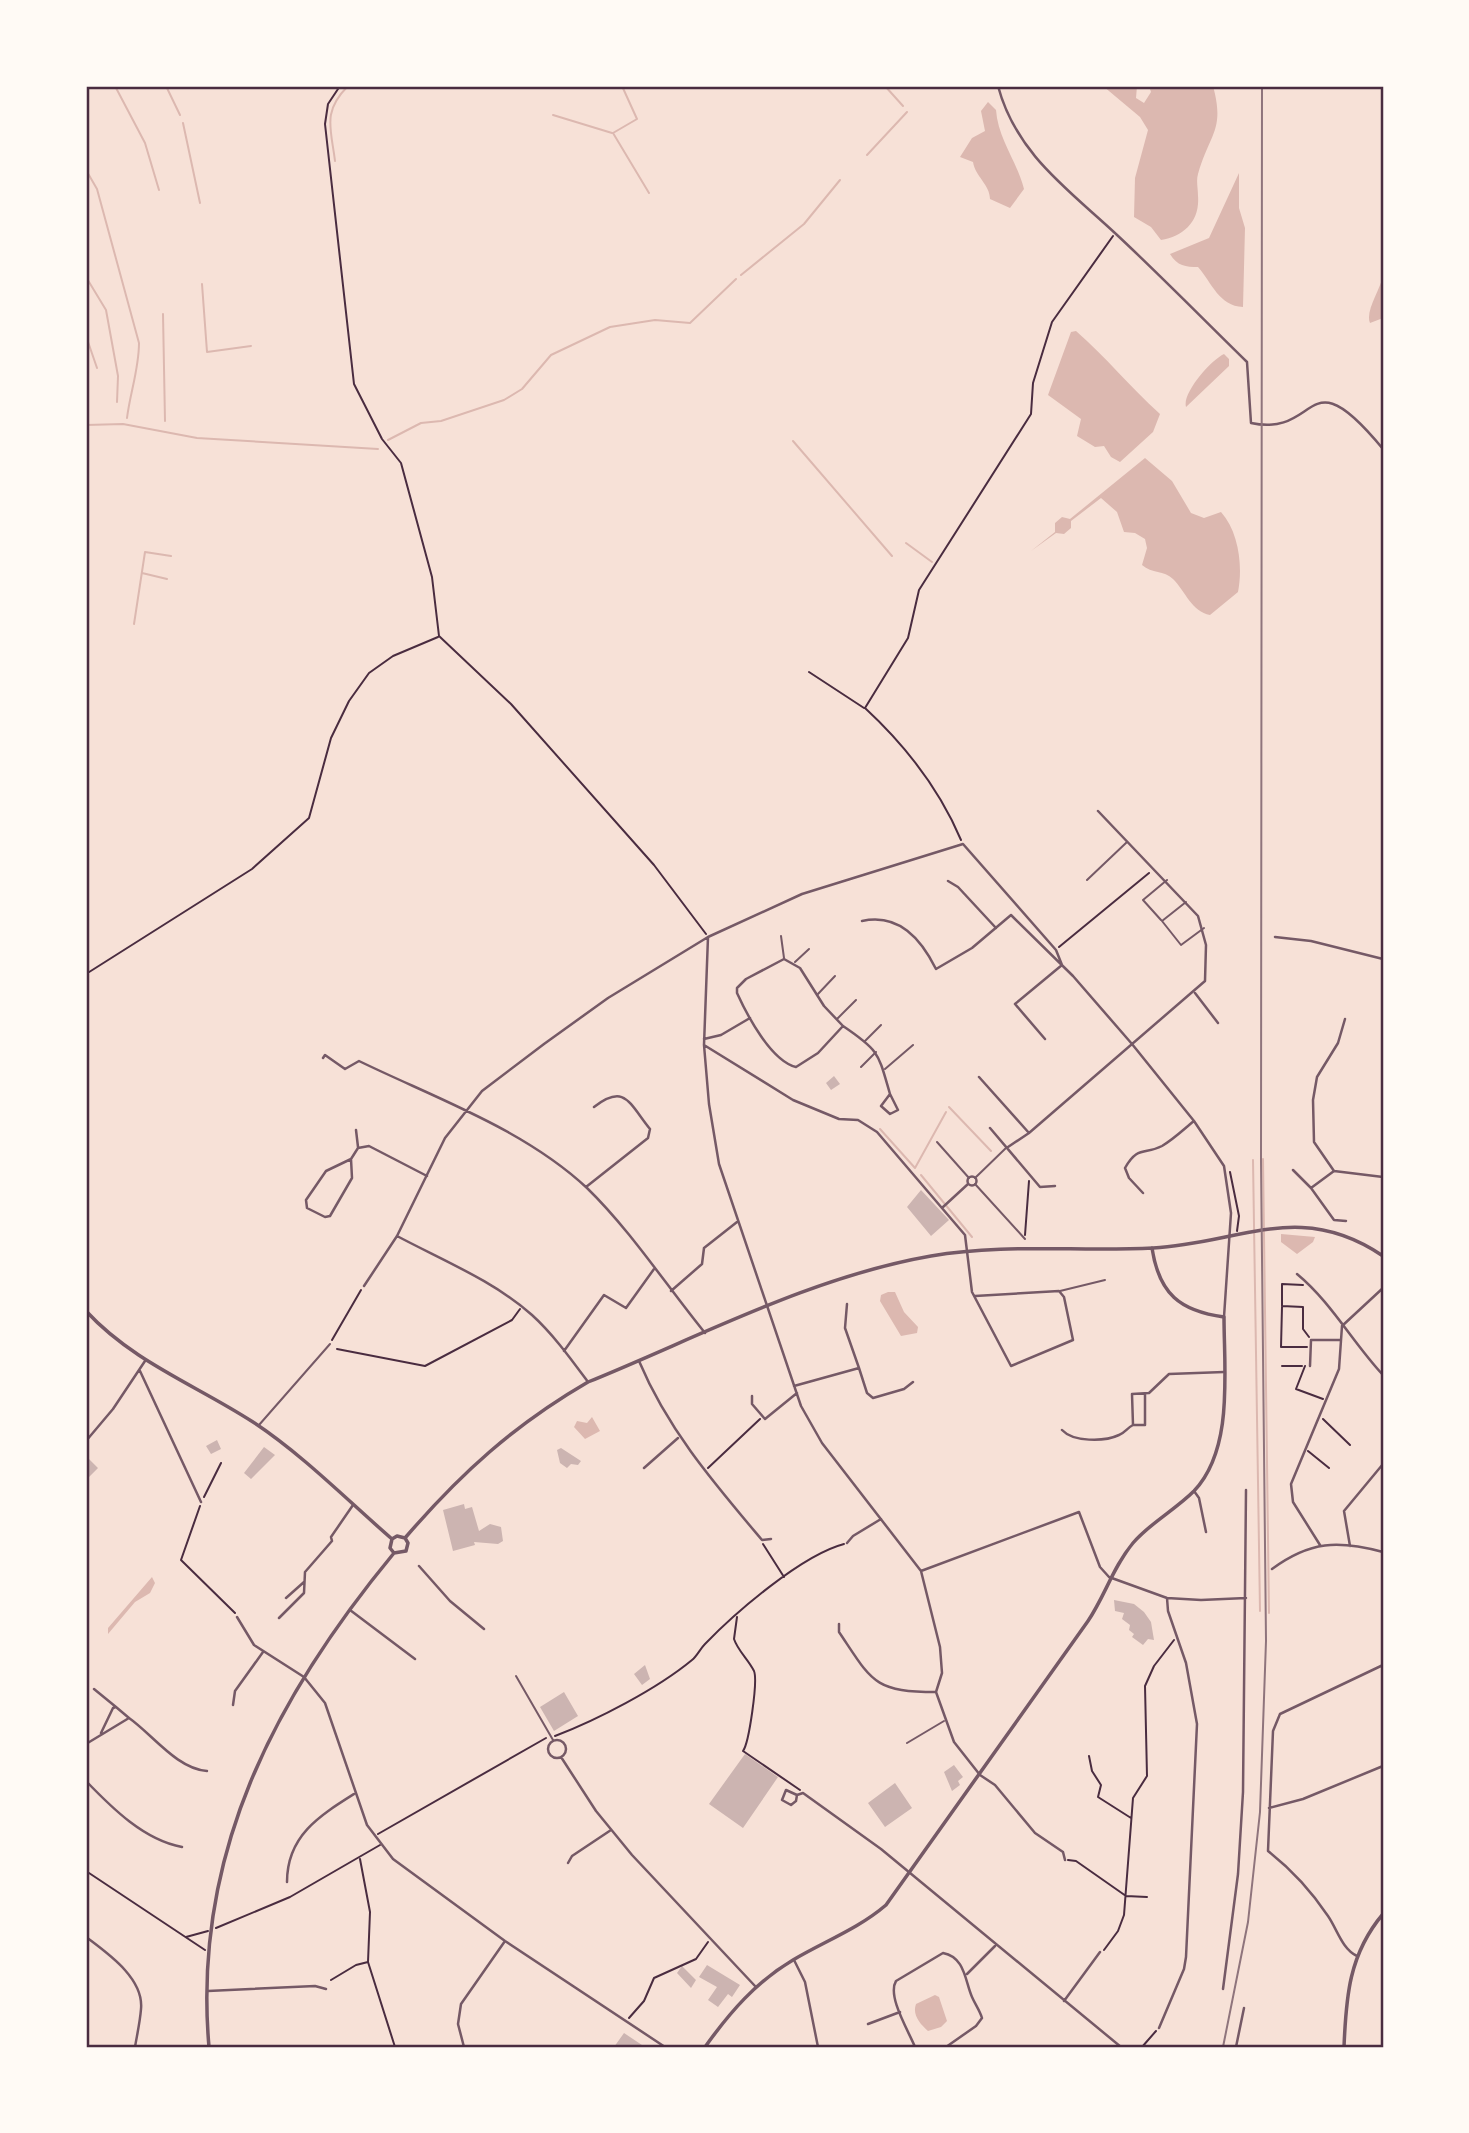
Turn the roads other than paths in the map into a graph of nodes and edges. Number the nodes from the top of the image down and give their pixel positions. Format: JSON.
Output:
{"nodes":[{"id":1,"x":998,"y":86,"type":"edge"},
{"id":2,"x":1383,"y":449,"type":"edge"},
{"id":3,"x":1098,"y":811,"type":"dead end"},
{"id":4,"x":1128,"y":841,"type":"junction"},
{"id":5,"x":1087,"y":880,"type":"dead end"},
{"id":6,"x":1167,"y":880,"type":"junction"},
{"id":7,"x":948,"y":881,"type":"dead end"},
{"id":8,"x":1186,"y":902,"type":"junction"},
{"id":9,"x":862,"y":921,"type":"dead end"},
{"id":10,"x":1161,"y":921,"type":"junction"},
{"id":11,"x":996,"y":928,"type":"junction"},
{"id":12,"x":1204,"y":928,"type":"junction"},
{"id":13,"x":781,"y":936,"type":"dead end"},
{"id":14,"x":708,"y":937,"type":"junction"},
{"id":15,"x":1275,"y":937,"type":"dead end"},
{"id":16,"x":809,"y":949,"type":"dead end"},
{"id":17,"x":784,"y":959,"type":"junction"},
{"id":18,"x":1383,"y":959,"type":"edge"},
{"id":19,"x":796,"y":962,"type":"junction"},
{"id":20,"x":1062,"y":965,"type":"junction"},
{"id":21,"x":835,"y":976,"type":"dead end"},
{"id":22,"x":1195,"y":993,"type":"junction"},
{"id":23,"x":816,"y":996,"type":"junction"},
{"id":24,"x":856,"y":1000,"type":"dead end"},
{"id":25,"x":750,"y":1017,"type":"junction"},
{"id":26,"x":836,"y":1020,"type":"junction"},
{"id":27,"x":1345,"y":1020,"type":"dead end"},
{"id":28,"x":1218,"y":1023,"type":"dead end"},
{"id":29,"x":881,"y":1025,"type":"dead end"},
{"id":30,"x":843,"y":1026,"type":"junction"},
{"id":31,"x":704,"y":1039,"type":"junction"},
{"id":32,"x":1045,"y":1039,"type":"dead end"},
{"id":33,"x":865,"y":1042,"type":"junction"},
{"id":34,"x":1132,"y":1044,"type":"junction"},
{"id":35,"x":704,"y":1045,"type":"junction"},
{"id":36,"x":913,"y":1045,"type":"dead end"},
{"id":37,"x":876,"y":1052,"type":"junction"},
{"id":38,"x":323,"y":1058,"type":"dead end"},
{"id":39,"x":861,"y":1066,"type":"dead end"},
{"id":40,"x":885,"y":1069,"type":"junction"},
{"id":41,"x":979,"y":1077,"type":"dead end"},
{"id":42,"x":890,"y":1094,"type":"junction"},
{"id":43,"x":594,"y":1107,"type":"dead end"},
{"id":44,"x":465,"y":1111,"type":"junction"},
{"id":45,"x":1194,"y":1121,"type":"junction"},
{"id":46,"x":990,"y":1128,"type":"dead end"},
{"id":47,"x":356,"y":1130,"type":"dead end"},
{"id":48,"x":1029,"y":1133,"type":"junction"},
{"id":49,"x":937,"y":1142,"type":"dead end"},
{"id":50,"x":1008,"y":1147,"type":"junction"},
{"id":51,"x":358,"y":1148,"type":"junction"},
{"id":52,"x":351,"y":1159,"type":"junction"},
{"id":53,"x":1293,"y":1170,"type":"dead end"},
{"id":54,"x":1334,"y":1171,"type":"junction"},
{"id":55,"x":427,"y":1176,"type":"junction"},
{"id":56,"x":1383,"y":1177,"type":"edge"},
{"id":57,"x":969,"y":1178,"type":"junction"},
{"id":58,"x":975,"y":1178,"type":"junction"},
{"id":59,"x":968,"y":1184,"type":"junction"},
{"id":60,"x":975,"y":1184,"type":"junction"},
{"id":61,"x":1055,"y":1186,"type":"dead end"},
{"id":62,"x":586,"y":1187,"type":"junction"},
{"id":63,"x":1311,"y":1188,"type":"junction"},
{"id":64,"x":1143,"y":1193,"type":"dead end"},
{"id":65,"x":943,"y":1207,"type":"junction"},
{"id":66,"x":1346,"y":1221,"type":"dead end"},
{"id":67,"x":737,"y":1222,"type":"junction"},
{"id":68,"x":397,"y":1236,"type":"junction"},
{"id":69,"x":1025,"y":1239,"type":"road end"},
{"id":70,"x":1152,"y":1248,"type":"junction"},
{"id":71,"x":967,"y":1251,"type":"junction"},
{"id":72,"x":1383,"y":1256,"type":"edge"},
{"id":73,"x":653,"y":1269,"type":"junction"},
{"id":74,"x":1297,"y":1274,"type":"dead end"},
{"id":75,"x":1105,"y":1280,"type":"dead end"},
{"id":76,"x":364,"y":1286,"type":"road end"},
{"id":77,"x":1383,"y":1288,"type":"edge"},
{"id":78,"x":671,"y":1291,"type":"junction"},
{"id":79,"x":1059,"y":1291,"type":"junction"},
{"id":80,"x":975,"y":1296,"type":"junction"},
{"id":81,"x":847,"y":1304,"type":"dead end"},
{"id":82,"x":767,"y":1308,"type":"junction"},
{"id":83,"x":86,"y":1311,"type":"edge"},
{"id":84,"x":1224,"y":1317,"type":"junction"},
{"id":85,"x":1342,"y":1326,"type":"junction"},
{"id":86,"x":705,"y":1333,"type":"junction"},
{"id":87,"x":1341,"y":1340,"type":"junction"},
{"id":88,"x":330,"y":1344,"type":"road end"},
{"id":89,"x":564,"y":1352,"type":"junction"},
{"id":90,"x":639,"y":1361,"type":"junction"},
{"id":91,"x":145,"y":1362,"type":"junction"},
{"id":92,"x":1310,"y":1366,"type":"road end"},
{"id":93,"x":859,"y":1368,"type":"junction"},
{"id":94,"x":140,"y":1371,"type":"junction"},
{"id":95,"x":1224,"y":1372,"type":"junction"},
{"id":96,"x":1383,"y":1375,"type":"edge"},
{"id":97,"x":588,"y":1382,"type":"junction"},
{"id":98,"x":913,"y":1382,"type":"dead end"},
{"id":99,"x":794,"y":1386,"type":"junction"},
{"id":100,"x":797,"y":1393,"type":"junction"},
{"id":101,"x":1144,"y":1394,"type":"junction"},
{"id":102,"x":752,"y":1396,"type":"dead end"},
{"id":103,"x":1133,"y":1425,"type":"junction"},
{"id":104,"x":258,"y":1426,"type":"junction"},
{"id":105,"x":1062,"y":1430,"type":"dead end"},
{"id":106,"x":678,"y":1437,"type":"junction"},
{"id":107,"x":86,"y":1441,"type":"edge"},
{"id":108,"x":1383,"y":1464,"type":"edge"},
{"id":109,"x":643,"y":1468,"type":"dead end"},
{"id":110,"x":1247,"y":1490,"type":"dead end"},
{"id":111,"x":1194,"y":1491,"type":"junction"},
{"id":112,"x":201,"y":1502,"type":"road end"},
{"id":113,"x":353,"y":1505,"type":"junction"},
{"id":114,"x":881,"y":1519,"type":"junction"},
{"id":115,"x":1206,"y":1532,"type":"dead end"},
{"id":116,"x":405,"y":1538,"type":"junction"},
{"id":117,"x":392,"y":1539,"type":"junction"},
{"id":118,"x":771,"y":1539,"type":"dead end"},
{"id":119,"x":847,"y":1543,"type":"road end"},
{"id":120,"x":1320,"y":1545,"type":"junction"},
{"id":121,"x":1350,"y":1546,"type":"junction"},
{"id":122,"x":1383,"y":1552,"type":"edge"},
{"id":123,"x":394,"y":1553,"type":"junction"},
{"id":124,"x":419,"y":1566,"type":"dead end"},
{"id":125,"x":1272,"y":1569,"type":"dead end"},
{"id":126,"x":921,"y":1571,"type":"junction"},
{"id":127,"x":1109,"y":1577,"type":"junction"},
{"id":128,"x":304,"y":1582,"type":"junction"},
{"id":129,"x":286,"y":1598,"type":"dead end"},
{"id":130,"x":1167,"y":1598,"type":"junction"},
{"id":131,"x":1246,"y":1598,"type":"junction"},
{"id":132,"x":350,"y":1610,"type":"junction"},
{"id":133,"x":237,"y":1617,"type":"road end"},
{"id":134,"x":279,"y":1618,"type":"dead end"},
{"id":135,"x":839,"y":1624,"type":"dead end"},
{"id":136,"x":484,"y":1629,"type":"dead end"},
{"id":137,"x":263,"y":1652,"type":"junction"},
{"id":138,"x":415,"y":1659,"type":"dead end"},
{"id":139,"x":1383,"y":1665,"type":"edge"},
{"id":140,"x":516,"y":1676,"type":"dead end"},
{"id":141,"x":304,"y":1677,"type":"junction"},
{"id":142,"x":94,"y":1689,"type":"dead end"},
{"id":143,"x":936,"y":1692,"type":"junction"},
{"id":144,"x":233,"y":1704,"type":"dead end"},
{"id":145,"x":116,"y":1707,"type":"junction"},
{"id":146,"x":129,"y":1718,"type":"junction"},
{"id":147,"x":944,"y":1721,"type":"junction"},
{"id":148,"x":100,"y":1736,"type":"junction"},
{"id":149,"x":552,"y":1739,"type":"junction"},
{"id":150,"x":907,"y":1743,"type":"dead end"},
{"id":151,"x":86,"y":1744,"type":"edge"},
{"id":152,"x":561,"y":1757,"type":"junction"},
{"id":153,"x":1383,"y":1766,"type":"edge"},
{"id":154,"x":207,"y":1771,"type":"dead end"},
{"id":155,"x":980,"y":1775,"type":"junction"},
{"id":156,"x":86,"y":1781,"type":"edge"},
{"id":157,"x":354,"y":1794,"type":"junction"},
{"id":158,"x":797,"y":1795,"type":"junction"},
{"id":159,"x":1269,"y":1808,"type":"junction"},
{"id":160,"x":611,"y":1830,"type":"junction"},
{"id":161,"x":182,"y":1847,"type":"dead end"},
{"id":162,"x":1065,"y":1860,"type":"road end"},
{"id":163,"x":568,"y":1863,"type":"dead end"},
{"id":164,"x":909,"y":1874,"type":"junction"},
{"id":165,"x":287,"y":1882,"type":"dead end"},
{"id":166,"x":1383,"y":1914,"type":"edge"},
{"id":167,"x":86,"y":1937,"type":"edge"},
{"id":168,"x":505,"y":1941,"type":"junction"},
{"id":169,"x":995,"y":1946,"type":"junction"},
{"id":170,"x":1100,"y":1952,"type":"road end"},
{"id":171,"x":1357,"y":1956,"type":"junction"},
{"id":172,"x":793,"y":1960,"type":"junction"},
{"id":173,"x":967,"y":1974,"type":"junction"},
{"id":174,"x":756,"y":1987,"type":"junction"},
{"id":175,"x":326,"y":1989,"type":"dead end"},
{"id":176,"x":1223,"y":1989,"type":"dead end"},
{"id":177,"x":208,"y":1991,"type":"junction"},
{"id":178,"x":1064,"y":2001,"type":"junction"},
{"id":179,"x":1244,"y":2008,"type":"dead end"},
{"id":180,"x":900,"y":2012,"type":"junction"},
{"id":181,"x":868,"y":2024,"type":"dead end"},
{"id":182,"x":1159,"y":2028,"type":"road end"},
{"id":183,"x":135,"y":2047,"type":"edge"},
{"id":184,"x":209,"y":2047,"type":"edge"},
{"id":185,"x":464,"y":2047,"type":"edge"},
{"id":186,"x":665,"y":2047,"type":"edge"},
{"id":187,"x":705,"y":2047,"type":"edge"},
{"id":188,"x":818,"y":2047,"type":"edge"},
{"id":189,"x":915,"y":2047,"type":"edge"},
{"id":190,"x":946,"y":2047,"type":"edge"},
{"id":191,"x":1121,"y":2047,"type":"edge"},
{"id":192,"x":1236,"y":2047,"type":"edge"},
{"id":193,"x":1344,"y":2047,"type":"edge"}],
"edges":[{"from":1,"to":2,"type":"street"},
{"from":3,"to":4,"type":"street"},
{"from":4,"to":5,"type":"lane"},
{"from":4,"to":6,"type":"street"},
{"from":6,"to":8,"type":"street"},
{"from":6,"to":10,"type":"lane"},
{"from":7,"to":11,"type":"street"},
{"from":8,"to":10,"type":"lane"},
{"from":8,"to":12,"type":"street"},
{"from":9,"to":11,"type":"street"},
{"from":10,"to":12,"type":"lane"},
{"from":11,"to":20,"type":"street"},
{"from":12,"to":22,"type":"street"},
{"from":13,"to":17,"type":"lane"},
{"from":14,"to":20,"type":"street"},
{"from":14,"to":31,"type":"street"},
{"from":14,"to":44,"type":"street"},
{"from":15,"to":18,"type":"street"},
{"from":16,"to":19,"type":"lane"},
{"from":17,"to":19,"type":"street"},
{"from":17,"to":25,"type":"street"},
{"from":19,"to":23,"type":"street"},
{"from":20,"to":32,"type":"street"},
{"from":20,"to":34,"type":"street"},
{"from":21,"to":23,"type":"lane"},
{"from":22,"to":28,"type":"street"},
{"from":22,"to":34,"type":"street"},
{"from":23,"to":26,"type":"street"},
{"from":24,"to":26,"type":"lane"},
{"from":25,"to":30,"type":"street"},
{"from":25,"to":31,"type":"street"},
{"from":26,"to":30,"type":"street"},
{"from":27,"to":54,"type":"street"},
{"from":29,"to":33,"type":"lane"},
{"from":30,"to":33,"type":"street"},
{"from":31,"to":35,"type":"street"},
{"from":33,"to":37,"type":"street"},
{"from":34,"to":45,"type":"street"},
{"from":34,"to":48,"type":"street"},
{"from":35,"to":65,"type":"street"},
{"from":35,"to":67,"type":"street"},
{"from":36,"to":40,"type":"lane"},
{"from":37,"to":39,"type":"lane"},
{"from":37,"to":40,"type":"street"},
{"from":38,"to":44,"type":"street"},
{"from":40,"to":42,"type":"street"},
{"from":41,"to":48,"type":"street"},
{"from":42,"to":42,"type":"street"},
{"from":43,"to":62,"type":"street"},
{"from":44,"to":55,"type":"street"},
{"from":44,"to":62,"type":"street"},
{"from":45,"to":64,"type":"street"},
{"from":45,"to":84,"type":"street"},
{"from":46,"to":50,"type":"street"},
{"from":47,"to":51,"type":"street"},
{"from":48,"to":50,"type":"street"},
{"from":49,"to":57,"type":"lane"},
{"from":50,"to":58,"type":"lane"},
{"from":50,"to":61,"type":"street"},
{"from":51,"to":52,"type":"street"},
{"from":51,"to":55,"type":"street"},
{"from":52,"to":52,"type":"street"},
{"from":53,"to":63,"type":"street"},
{"from":54,"to":56,"type":"street"},
{"from":54,"to":63,"type":"street"},
{"from":55,"to":68,"type":"street"},
{"from":57,"to":58,"type":"street"},
{"from":57,"to":59,"type":"street"},
{"from":58,"to":60,"type":"street"},
{"from":59,"to":60,"type":"street"},
{"from":59,"to":65,"type":"street"},
{"from":60,"to":69,"type":"lane"},
{"from":62,"to":73,"type":"street"},
{"from":63,"to":66,"type":"street"},
{"from":65,"to":71,"type":"street"},
{"from":67,"to":78,"type":"street"},
{"from":67,"to":82,"type":"street"},
{"from":68,"to":76,"type":"street"},
{"from":68,"to":89,"type":"street"},
{"from":70,"to":71,"type":"street"},
{"from":70,"to":72,"type":"street"},
{"from":70,"to":84,"type":"street"},
{"from":71,"to":80,"type":"street"},
{"from":71,"to":82,"type":"street"},
{"from":73,"to":78,"type":"street"},
{"from":73,"to":89,"type":"street"},
{"from":74,"to":85,"type":"street"},
{"from":75,"to":79,"type":"lane"},
{"from":77,"to":85,"type":"street"},
{"from":78,"to":86,"type":"street"},
{"from":79,"to":80,"type":"street"},
{"from":79,"to":80,"type":"street"},
{"from":81,"to":93,"type":"street"},
{"from":82,"to":86,"type":"street"},
{"from":82,"to":99,"type":"street"},
{"from":83,"to":91,"type":"street"},
{"from":84,"to":95,"type":"street"},
{"from":85,"to":87,"type":"street"},
{"from":85,"to":96,"type":"street"},
{"from":86,"to":90,"type":"street"},
{"from":87,"to":92,"type":"street"},
{"from":87,"to":120,"type":"street"},
{"from":88,"to":104,"type":"lane"},
{"from":89,"to":97,"type":"street"},
{"from":90,"to":97,"type":"street"},
{"from":90,"to":106,"type":"street"},
{"from":91,"to":94,"type":"street"},
{"from":91,"to":104,"type":"street"},
{"from":93,"to":98,"type":"street"},
{"from":93,"to":99,"type":"street"},
{"from":94,"to":107,"type":"street"},
{"from":94,"to":112,"type":"street"},
{"from":95,"to":101,"type":"street"},
{"from":95,"to":111,"type":"street"},
{"from":97,"to":116,"type":"street"},
{"from":99,"to":100,"type":"street"},
{"from":100,"to":102,"type":"street"},
{"from":100,"to":114,"type":"street"},
{"from":101,"to":103,"type":"street"},
{"from":101,"to":103,"type":"street"},
{"from":103,"to":105,"type":"street"},
{"from":104,"to":113,"type":"street"},
{"from":106,"to":109,"type":"street"},
{"from":106,"to":118,"type":"street"},
{"from":108,"to":121,"type":"street"},
{"from":110,"to":131,"type":"street"},
{"from":111,"to":115,"type":"street"},
{"from":111,"to":127,"type":"street"},
{"from":113,"to":117,"type":"street"},
{"from":113,"to":128,"type":"street"},
{"from":114,"to":119,"type":"street"},
{"from":114,"to":126,"type":"street"},
{"from":116,"to":117,"type":"street"},
{"from":116,"to":123,"type":"street"},
{"from":117,"to":123,"type":"street"},
{"from":120,"to":121,"type":"street"},
{"from":120,"to":125,"type":"street"},
{"from":121,"to":122,"type":"street"},
{"from":123,"to":132,"type":"street"},
{"from":124,"to":136,"type":"street"},
{"from":126,"to":127,"type":"street"},
{"from":126,"to":143,"type":"street"},
{"from":127,"to":130,"type":"street"},
{"from":127,"to":155,"type":"street"},
{"from":128,"to":129,"type":"street"},
{"from":128,"to":134,"type":"street"},
{"from":130,"to":131,"type":"street"},
{"from":130,"to":182,"type":"street"},
{"from":131,"to":176,"type":"street"},
{"from":132,"to":138,"type":"street"},
{"from":132,"to":141,"type":"street"},
{"from":133,"to":137,"type":"street"},
{"from":135,"to":143,"type":"street"},
{"from":137,"to":141,"type":"street"},
{"from":137,"to":144,"type":"street"},
{"from":139,"to":159,"type":"street"},
{"from":140,"to":149,"type":"lane"},
{"from":141,"to":157,"type":"street"},
{"from":141,"to":177,"type":"street"},
{"from":142,"to":145,"type":"street"},
{"from":143,"to":147,"type":"street"},
{"from":145,"to":146,"type":"street"},
{"from":145,"to":148,"type":"street"},
{"from":146,"to":148,"type":"street"},
{"from":146,"to":154,"type":"street"},
{"from":147,"to":150,"type":"lane"},
{"from":147,"to":155,"type":"street"},
{"from":148,"to":151,"type":"street"},
{"from":149,"to":152,"type":"street"},
{"from":149,"to":152,"type":"street"},
{"from":152,"to":160,"type":"street"},
{"from":153,"to":159,"type":"street"},
{"from":155,"to":162,"type":"street"},
{"from":155,"to":164,"type":"street"},
{"from":156,"to":161,"type":"street"},
{"from":157,"to":165,"type":"street"},
{"from":157,"to":168,"type":"street"},
{"from":158,"to":158,"type":"street"},
{"from":158,"to":164,"type":"street"},
{"from":159,"to":171,"type":"street"},
{"from":160,"to":163,"type":"street"},
{"from":160,"to":174,"type":"street"},
{"from":164,"to":169,"type":"street"},
{"from":164,"to":172,"type":"street"},
{"from":166,"to":171,"type":"street"},
{"from":167,"to":183,"type":"street"},
{"from":168,"to":185,"type":"street"},
{"from":168,"to":186,"type":"street"},
{"from":169,"to":173,"type":"street"},
{"from":169,"to":178,"type":"street"},
{"from":170,"to":178,"type":"street"},
{"from":171,"to":193,"type":"street"},
{"from":172,"to":174,"type":"street"},
{"from":172,"to":188,"type":"street"},
{"from":173,"to":180,"type":"street"},
{"from":173,"to":190,"type":"street"},
{"from":174,"to":187,"type":"street"},
{"from":175,"to":177,"type":"street"},
{"from":177,"to":184,"type":"street"},
{"from":178,"to":191,"type":"street"},
{"from":179,"to":192,"type":"street"},
{"from":180,"to":181,"type":"street"},
{"from":180,"to":189,"type":"street"}]}
